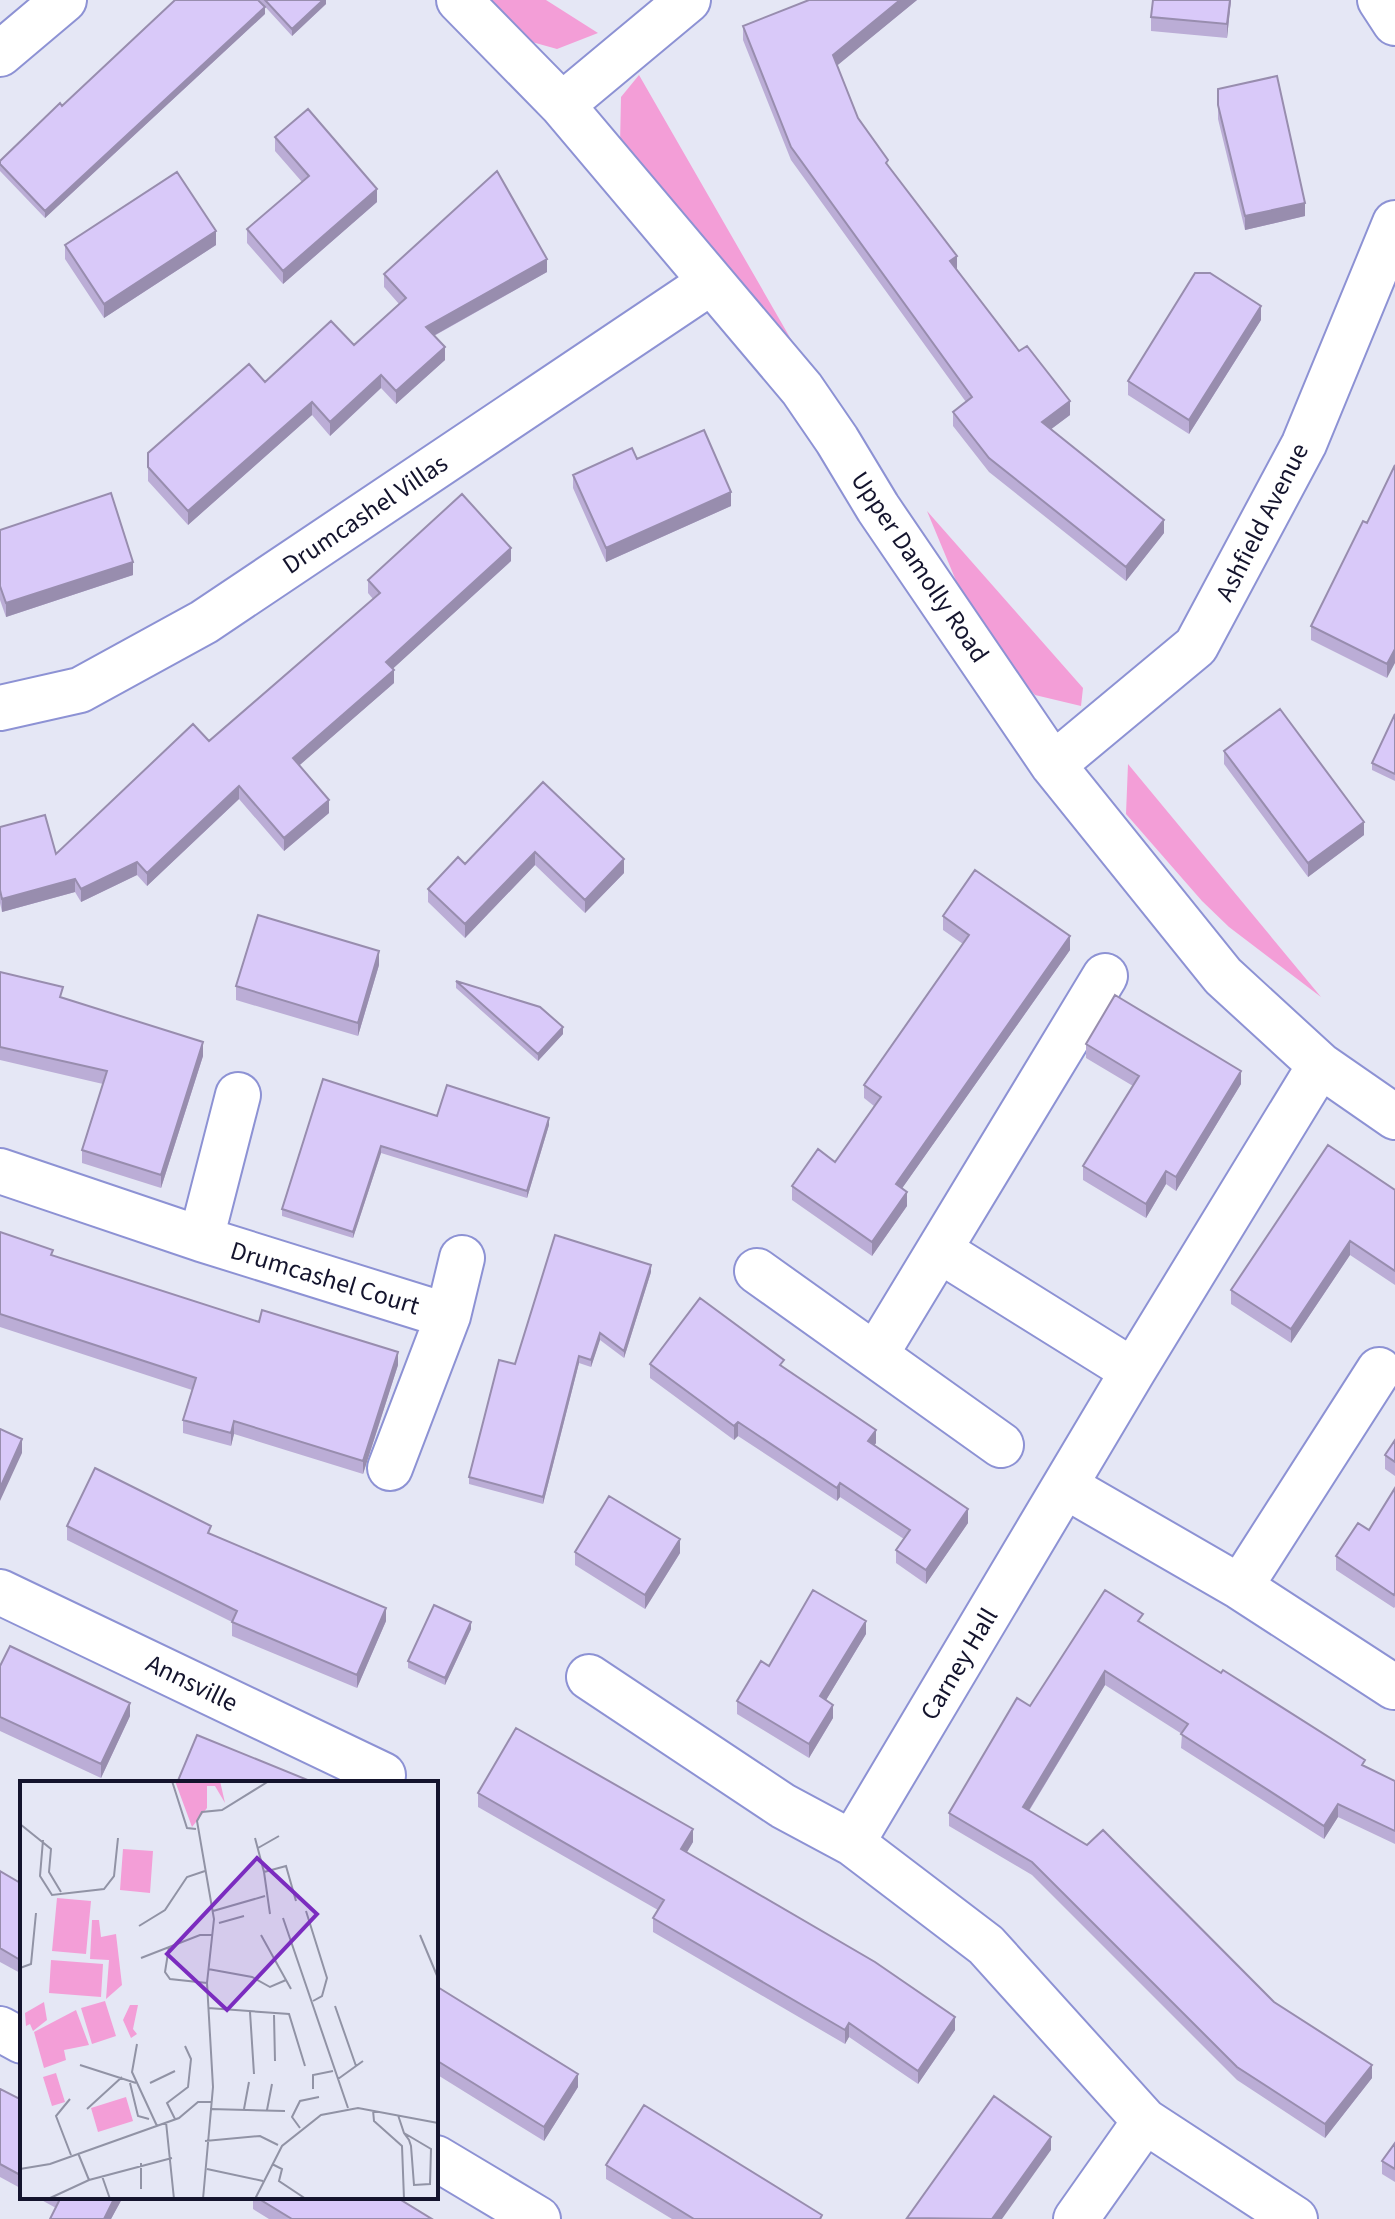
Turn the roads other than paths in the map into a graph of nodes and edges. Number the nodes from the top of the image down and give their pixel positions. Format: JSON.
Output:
{"nodes":[{"id":1,"x":64,"y":0,"type":"edge"},
{"id":2,"x":459,"y":0,"type":"edge"},
{"id":3,"x":688,"y":0,"type":"edge"},
{"id":4,"x":1380,"y":0,"type":"edge"},
{"id":5,"x":1395,"y":23,"type":"edge"},
{"id":6,"x":0,"y":54,"type":"edge"},
{"id":7,"x":562,"y":105,"type":"junction"},
{"id":8,"x":1395,"y":223,"type":"edge"},
{"id":9,"x":711,"y":282,"type":"junction"},
{"id":10,"x":0,"y":708,"type":"edge"},
{"id":11,"x":1053,"y":765,"type":"junction"},
{"id":12,"x":1105,"y":976,"type":"dead end"},
{"id":13,"x":1320,"y":1065,"type":"junction"},
{"id":14,"x":238,"y":1095,"type":"dead end"},
{"id":15,"x":1395,"y":1117,"type":"edge"},
{"id":16,"x":0,"y":1171,"type":"edge"},
{"id":17,"x":201,"y":1239,"type":"junction"},
{"id":18,"x":939,"y":1250,"type":"junction"},
{"id":19,"x":462,"y":1258,"type":"dead end"},
{"id":20,"x":757,"y":1271,"type":"dead end"},
{"id":21,"x":448,"y":1316,"type":"junction"},
{"id":22,"x":876,"y":1354,"type":"junction"},
{"id":23,"x":1379,"y":1370,"type":"dead end"},
{"id":24,"x":1133,"y":1371,"type":"junction"},
{"id":25,"x":1001,"y":1445,"type":"dead end"},
{"id":26,"x":390,"y":1468,"type":"dead end"},
{"id":27,"x":1065,"y":1486,"type":"junction"},
{"id":28,"x":1240,"y":1587,"type":"junction"},
{"id":29,"x":0,"y":1592,"type":"edge"},
{"id":30,"x":589,"y":1677,"type":"dead end"},
{"id":31,"x":1394,"y":1687,"type":"edge"},
{"id":32,"x":383,"y":1775,"type":"dead end"},
{"id":33,"x":852,"y":1843,"type":"junction"},
{"id":34,"x":0,"y":2029,"type":"edge"},
{"id":35,"x":20,"y":2040,"type":"edge"},
{"id":36,"x":1145,"y":2121,"type":"junction"},
{"id":37,"x":438,"y":2159,"type":"edge"},
{"id":38,"x":538,"y":2219,"type":"edge"},
{"id":39,"x":1076,"y":2219,"type":"edge"},
{"id":40,"x":1295,"y":2219,"type":"edge"}],
"edges":[{"from":1,"to":6,"type":"street"},
{"from":2,"to":7,"type":"street","name":"Upper Damolly Road"},
{"from":3,"to":7,"type":"street"},
{"from":4,"to":5,"type":"street"},
{"from":7,"to":9,"type":"street","name":"Upper Damolly Road"},
{"from":8,"to":11,"type":"street","name":"Ashfield Avenue"},
{"from":9,"to":10,"type":"street","name":"Drumcashel Villas"},
{"from":9,"to":11,"type":"street","name":"Upper Damolly Road"},
{"from":11,"to":13,"type":"street","name":"Upper Damolly Road"},
{"from":12,"to":18,"type":"street"},
{"from":13,"to":15,"type":"street","name":"Upper Damolly Road"},
{"from":13,"to":24,"type":"street","name":"Carney Hall"},
{"from":14,"to":17,"type":"street","name":"Drumcashel Court"},
{"from":16,"to":17,"type":"street","name":"Drumcashel Court"},
{"from":17,"to":21,"type":"street","name":"Drumcashel Court"},
{"from":18,"to":22,"type":"street"},
{"from":18,"to":24,"type":"street"},
{"from":19,"to":21,"type":"street","name":"Drumcashel Court"},
{"from":20,"to":22,"type":"street"},
{"from":21,"to":26,"type":"street","name":"Drumcashel Court"},
{"from":22,"to":25,"type":"street"},
{"from":23,"to":28,"type":"street"},
{"from":24,"to":27,"type":"street","name":"Carney Hall"},
{"from":27,"to":28,"type":"street"},
{"from":27,"to":33,"type":"street","name":"Carney Hall"},
{"from":28,"to":31,"type":"street"},
{"from":29,"to":32,"type":"street","name":"Annsville"},
{"from":30,"to":33,"type":"street"},
{"from":33,"to":36,"type":"street"},
{"from":34,"to":35,"type":"street"},
{"from":36,"to":39,"type":"street"},
{"from":36,"to":40,"type":"street"},
{"from":37,"to":38,"type":"street"}]}
